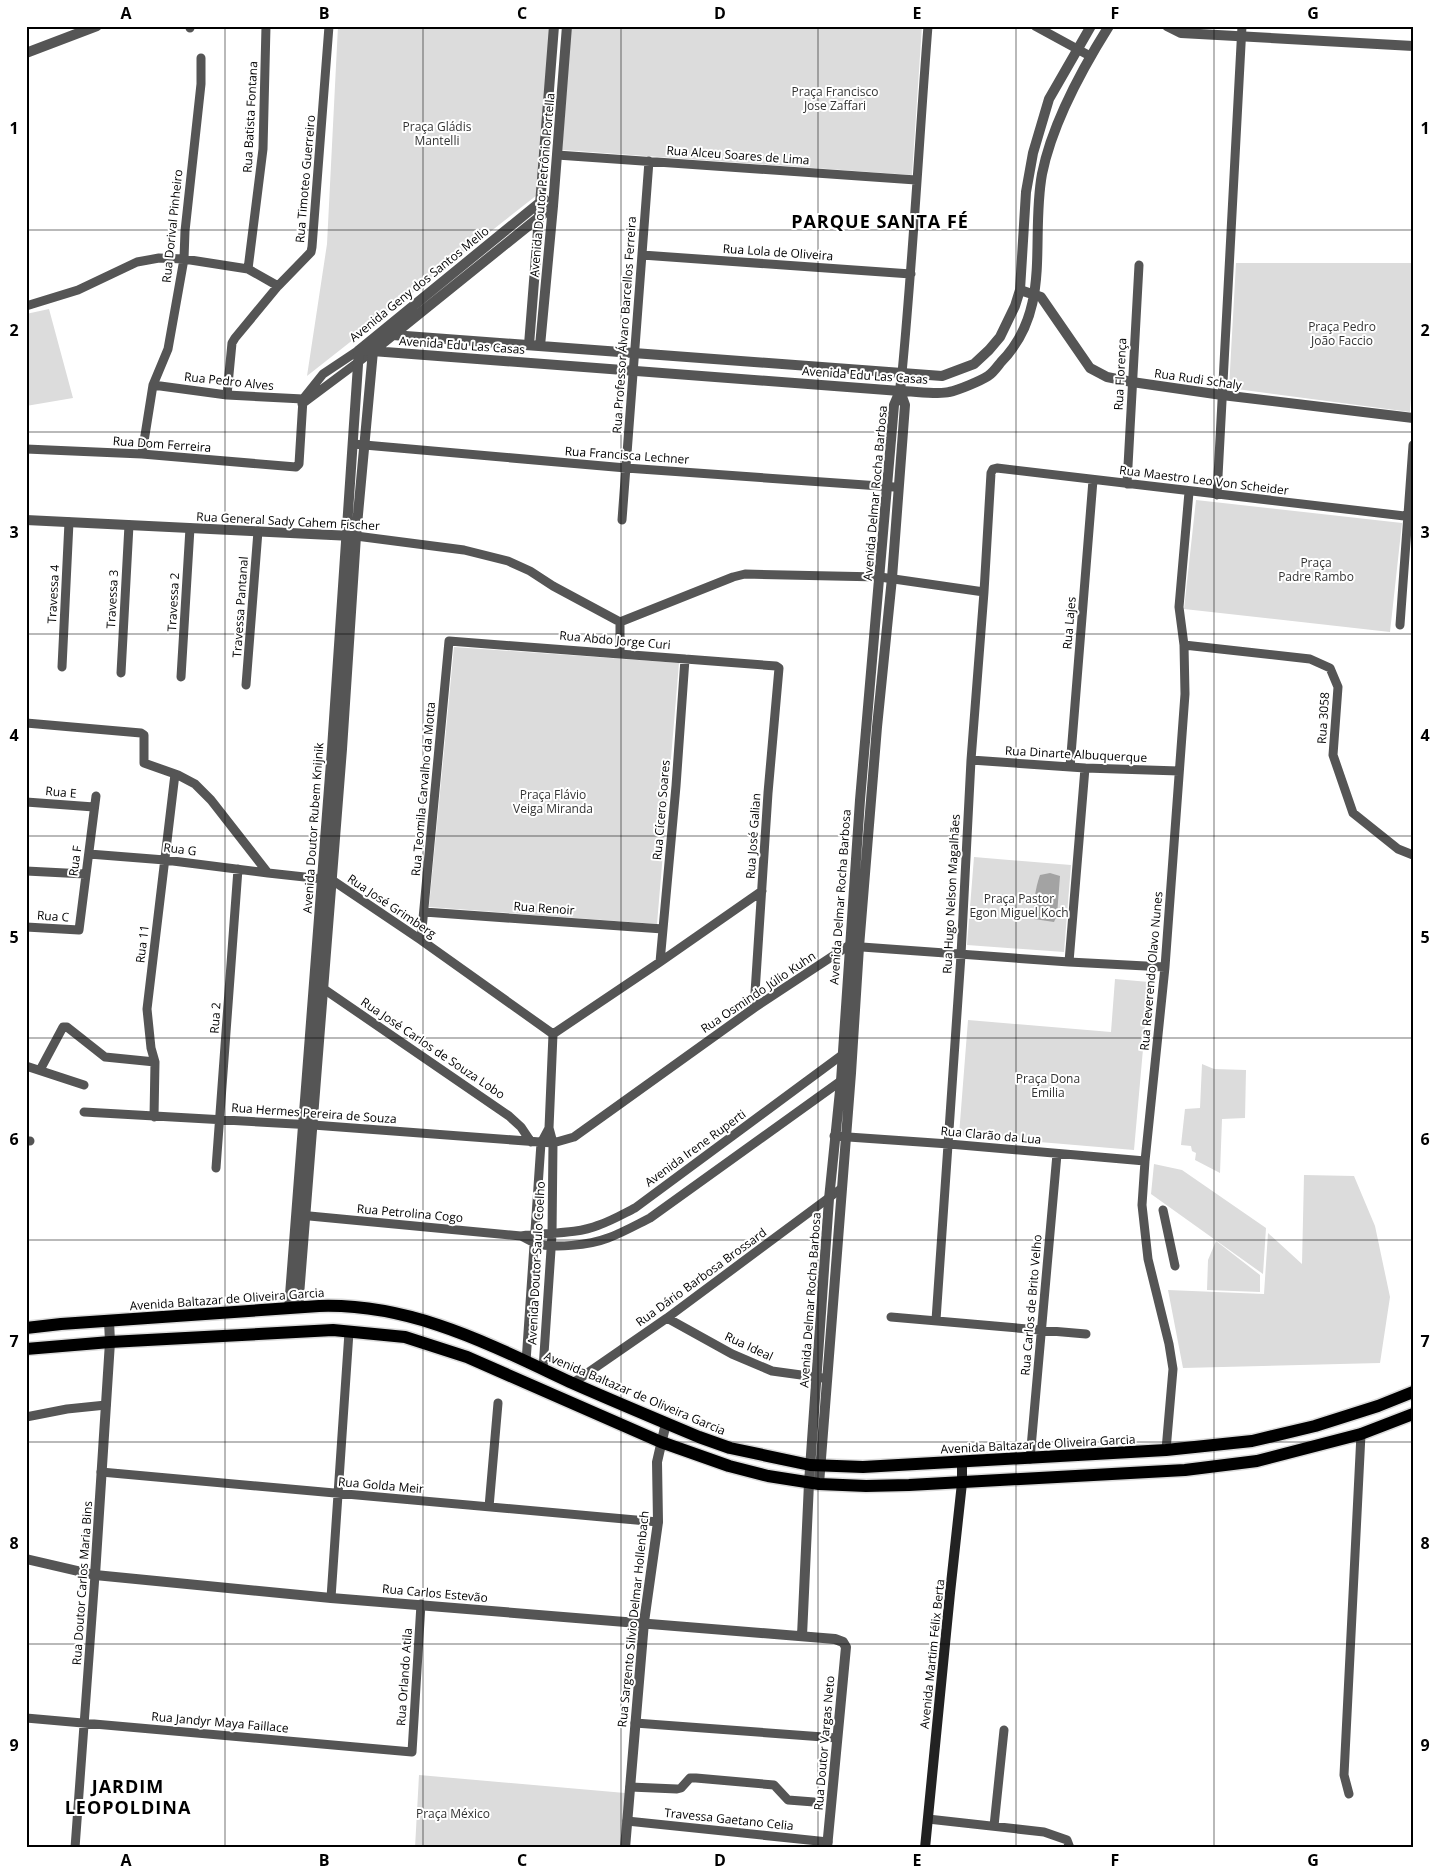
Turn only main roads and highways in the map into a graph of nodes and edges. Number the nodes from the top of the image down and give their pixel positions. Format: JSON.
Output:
{"nodes":[{"id":1,"x":26,"y":1328,"type":"edge"},
{"id":2,"x":26,"y":1349,"type":"edge"},
{"id":3,"x":1413,"y":1392,"type":"edge"},
{"id":4,"x":1413,"y":1414,"type":"edge"},
{"id":5,"x":962,"y":1463,"type":"junction"},
{"id":6,"x":962,"y":1483,"type":"junction"},
{"id":7,"x":926,"y":1848,"type":"edge"}],
"edges":[{"from":1,"to":5,"type":"main road","name":"Avenida Baltazar de Oliveira Garcia"},
{"from":2,"to":6,"type":"main road"},
{"from":3,"to":5,"type":"main road","name":"Avenida Baltazar de Oliveira Garcia"},
{"from":4,"to":6,"type":"main road"},
{"from":5,"to":6,"type":"main road","name":"Avenida Martim Félix Berta"},
{"from":6,"to":7,"type":"main road","name":"Avenida Martim Félix Berta"}]}
